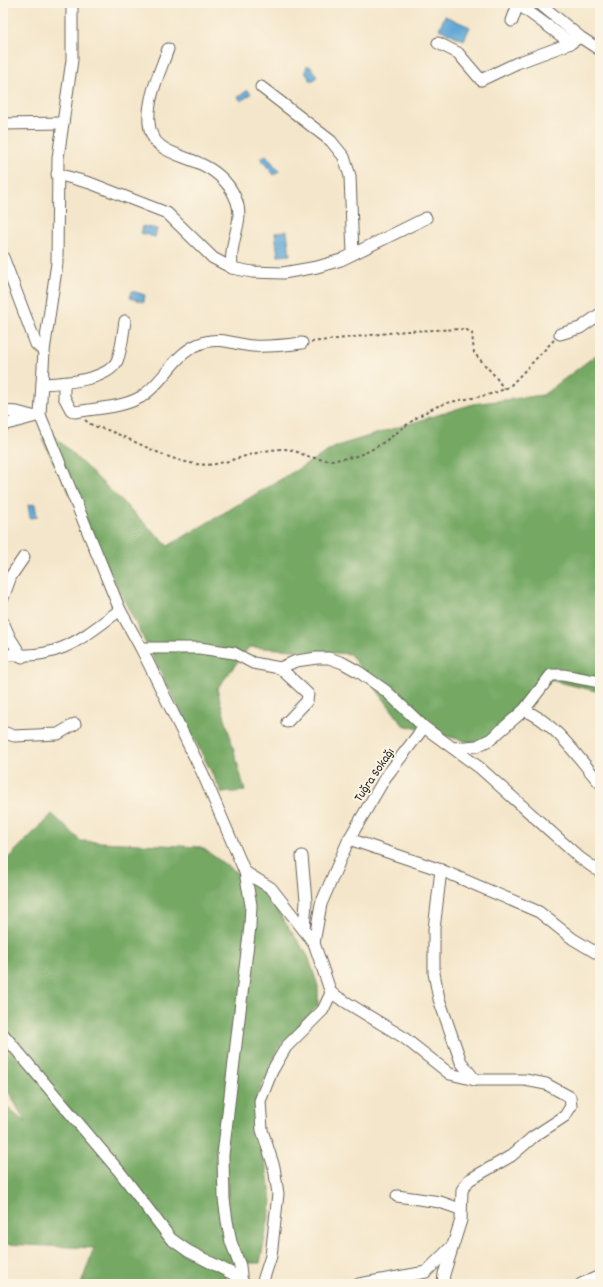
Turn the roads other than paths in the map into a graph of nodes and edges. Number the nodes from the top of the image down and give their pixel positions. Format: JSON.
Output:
{"nodes":[{"id":1,"x":72,"y":3,"type":"edge"},
{"id":2,"x":539,"y":3,"type":"edge"},
{"id":3,"x":512,"y":21,"type":"dead end"},
{"id":4,"x":580,"y":37,"type":"junction"},
{"id":5,"x":438,"y":43,"type":"dead end"},
{"id":6,"x":571,"y":43,"type":"junction"},
{"id":7,"x":168,"y":49,"type":"dead end"},
{"id":8,"x":600,"y":50,"type":"edge"},
{"id":9,"x":261,"y":87,"type":"dead end"},
{"id":10,"x":63,"y":123,"type":"junction"},
{"id":11,"x":3,"y":124,"type":"edge"},
{"id":12,"x":58,"y":174,"type":"junction"},
{"id":13,"x":426,"y":218,"type":"dead end"},
{"id":14,"x":353,"y":254,"type":"junction"},
{"id":15,"x":3,"y":257,"type":"edge"},
{"id":16,"x":232,"y":268,"type":"junction"},
{"id":17,"x":600,"y":314,"type":"edge"},
{"id":18,"x":125,"y":321,"type":"dead end"},
{"id":19,"x":560,"y":334,"type":"road end"},
{"id":20,"x":302,"y":343,"type":"road end"},
{"id":21,"x":44,"y":351,"type":"junction"},
{"id":22,"x":64,"y":383,"type":"junction"},
{"id":23,"x":42,"y":384,"type":"junction"},
{"id":24,"x":3,"y":411,"type":"edge"},
{"id":25,"x":36,"y":415,"type":"junction"},
{"id":26,"x":3,"y":425,"type":"edge"},
{"id":27,"x":24,"y":557,"type":"dead end"},
{"id":28,"x":3,"y":598,"type":"edge"},
{"id":29,"x":120,"y":610,"type":"junction"},
{"id":30,"x":3,"y":622,"type":"edge"},
{"id":31,"x":141,"y":648,"type":"junction"},
{"id":32,"x":3,"y":654,"type":"edge"},
{"id":33,"x":22,"y":657,"type":"junction"},
{"id":34,"x":280,"y":668,"type":"junction"},
{"id":35,"x":600,"y":682,"type":"edge"},
{"id":36,"x":524,"y":710,"type":"junction"},
{"id":37,"x":287,"y":722,"type":"dead end"},
{"id":38,"x":75,"y":724,"type":"dead end"},
{"id":39,"x":424,"y":727,"type":"junction"},
{"id":40,"x":3,"y":732,"type":"edge"},
{"id":41,"x":454,"y":748,"type":"junction"},
{"id":42,"x":600,"y":783,"type":"edge"},
{"id":43,"x":349,"y":839,"type":"junction"},
{"id":44,"x":302,"y":856,"type":"dead end"},
{"id":45,"x":441,"y":870,"type":"junction"},
{"id":46,"x":246,"y":872,"type":"junction"},
{"id":47,"x":600,"y":872,"type":"edge"},
{"id":48,"x":304,"y":930,"type":"junction"},
{"id":49,"x":314,"y":943,"type":"junction"},
{"id":50,"x":600,"y":955,"type":"edge"},
{"id":51,"x":331,"y":993,"type":"junction"},
{"id":52,"x":3,"y":1034,"type":"edge"},
{"id":53,"x":475,"y":1080,"type":"junction"},
{"id":54,"x":397,"y":1196,"type":"dead end"},
{"id":55,"x":460,"y":1209,"type":"junction"},
{"id":56,"x":452,"y":1245,"type":"junction"},
{"id":57,"x":600,"y":1276,"type":"edge"},
{"id":58,"x":243,"y":1283,"type":"edge"},
{"id":59,"x":262,"y":1284,"type":"edge"},
{"id":60,"x":359,"y":1284,"type":"edge"},
{"id":61,"x":443,"y":1284,"type":"edge"},
{"id":62,"x":581,"y":1284,"type":"edge"}],
"edges":[{"from":1,"to":10,"type":"street"},
{"from":2,"to":4,"type":"street"},
{"from":3,"to":6,"type":"street"},
{"from":4,"to":6,"type":"street"},
{"from":4,"to":8,"type":"street"},
{"from":5,"to":6,"type":"street"},
{"from":7,"to":16,"type":"street"},
{"from":9,"to":14,"type":"street"},
{"from":10,"to":11,"type":"street"},
{"from":10,"to":12,"type":"street"},
{"from":12,"to":16,"type":"street"},
{"from":12,"to":21,"type":"street"},
{"from":13,"to":14,"type":"street"},
{"from":14,"to":16,"type":"street"},
{"from":15,"to":21,"type":"street"},
{"from":17,"to":19,"type":"street"},
{"from":18,"to":22,"type":"street"},
{"from":20,"to":22,"type":"street"},
{"from":21,"to":23,"type":"street"},
{"from":22,"to":23,"type":"street"},
{"from":23,"to":25,"type":"street"},
{"from":24,"to":25,"type":"street"},
{"from":25,"to":26,"type":"street"},
{"from":25,"to":29,"type":"street"},
{"from":27,"to":28,"type":"street"},
{"from":29,"to":31,"type":"street"},
{"from":29,"to":33,"type":"street"},
{"from":30,"to":33,"type":"street"},
{"from":31,"to":34,"type":"street"},
{"from":31,"to":46,"type":"street"},
{"from":32,"to":33,"type":"street"},
{"from":34,"to":37,"type":"street"},
{"from":34,"to":39,"type":"street"},
{"from":35,"to":36,"type":"street"},
{"from":36,"to":41,"type":"street"},
{"from":36,"to":42,"type":"street"},
{"from":38,"to":40,"type":"street"},
{"from":39,"to":41,"type":"street"},
{"from":39,"to":43,"type":"street","name":"Tuğra Sokağı"},
{"from":41,"to":47,"type":"street"},
{"from":43,"to":45,"type":"street"},
{"from":43,"to":49,"type":"street","name":"Tuğra Sokağı"},
{"from":44,"to":48,"type":"street"},
{"from":45,"to":50,"type":"street"},
{"from":45,"to":53,"type":"street"},
{"from":46,"to":48,"type":"street"},
{"from":46,"to":58,"type":"street"},
{"from":48,"to":49,"type":"street"},
{"from":49,"to":51,"type":"street"},
{"from":51,"to":53,"type":"street"},
{"from":51,"to":59,"type":"street"},
{"from":52,"to":58,"type":"street"},
{"from":53,"to":55,"type":"street"},
{"from":54,"to":55,"type":"street"},
{"from":55,"to":56,"type":"street"},
{"from":56,"to":60,"type":"street"},
{"from":56,"to":61,"type":"street"},
{"from":57,"to":62,"type":"street"}]}
